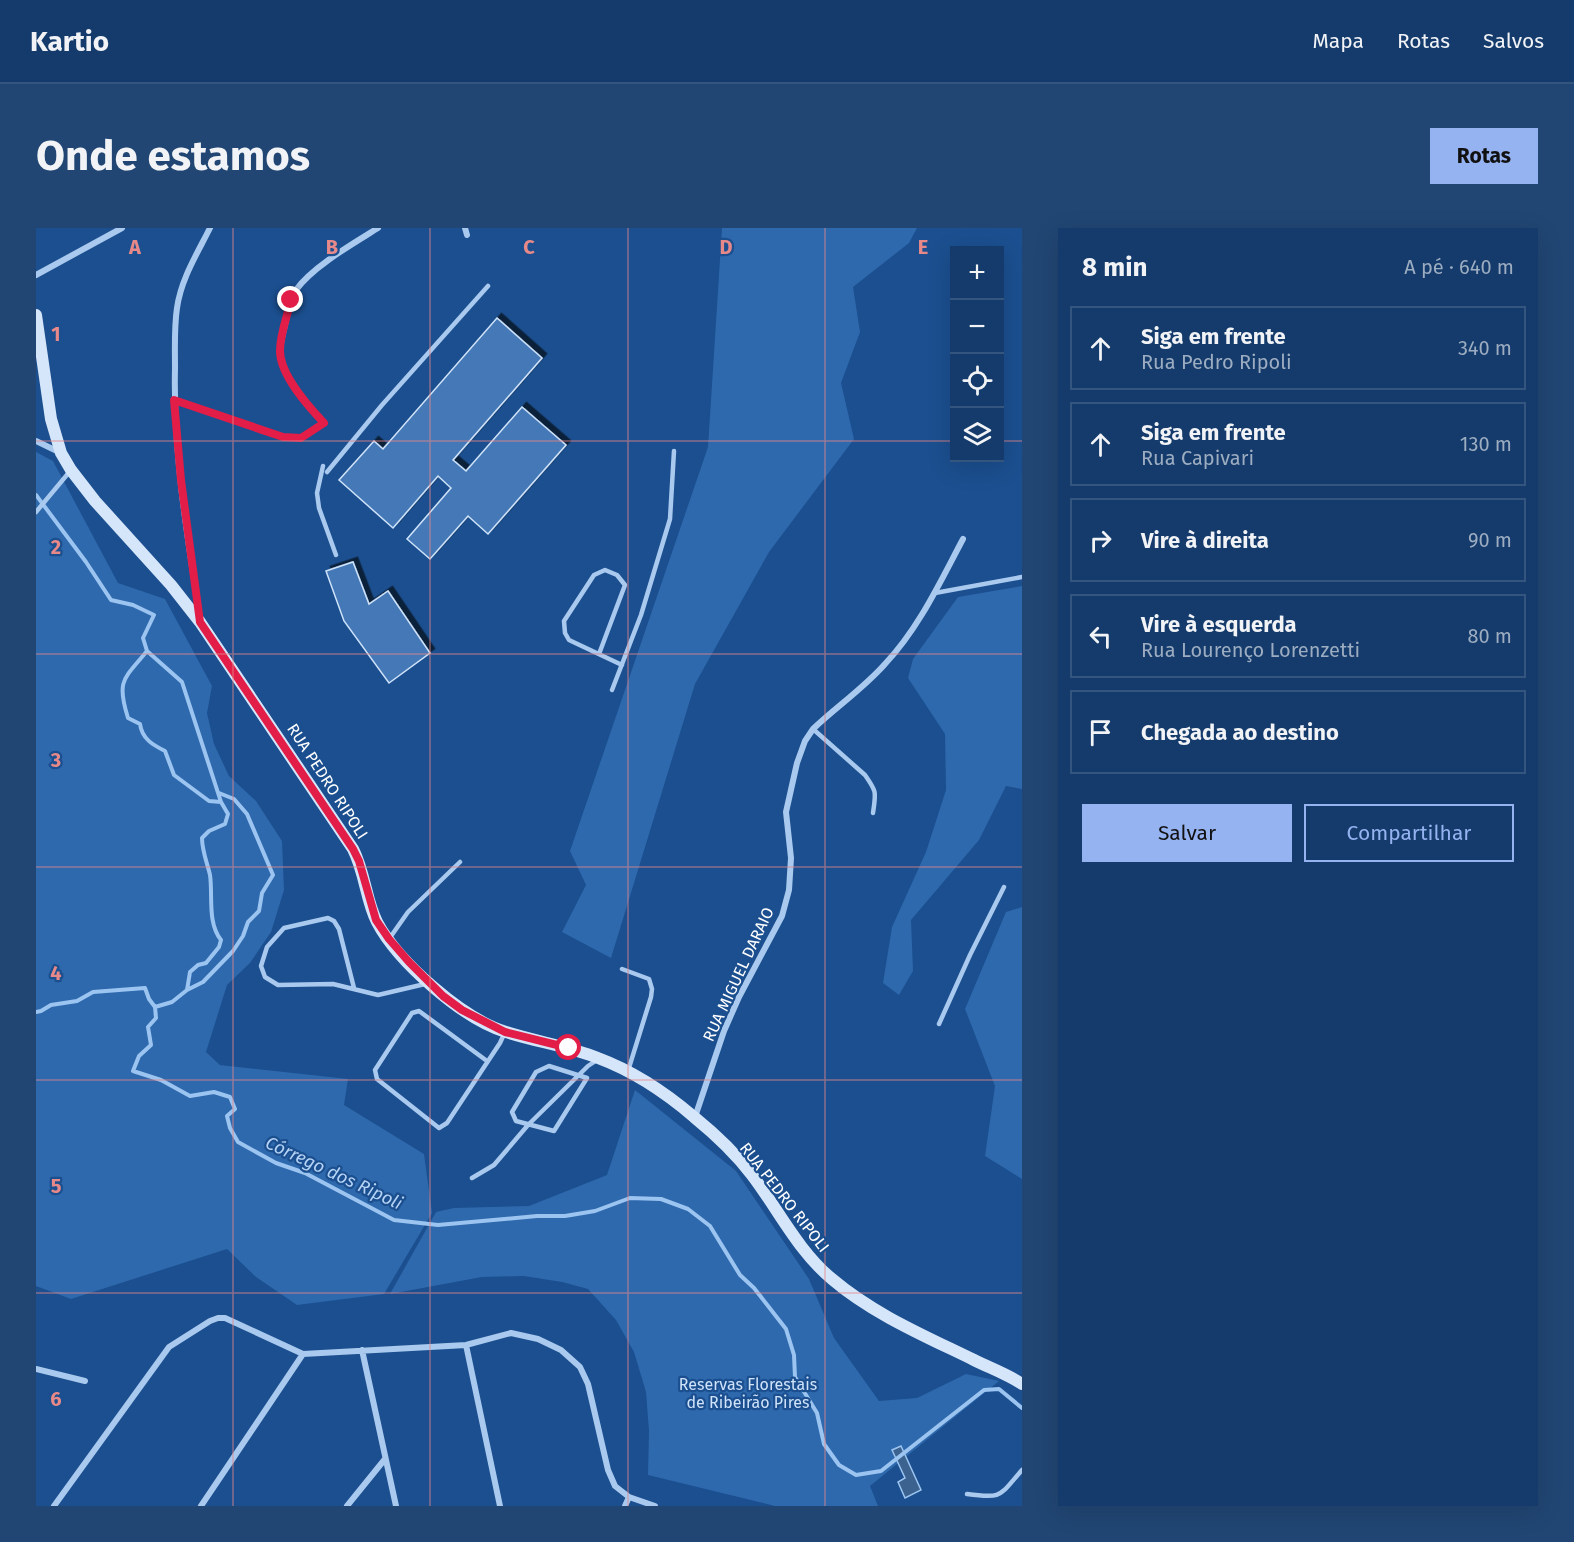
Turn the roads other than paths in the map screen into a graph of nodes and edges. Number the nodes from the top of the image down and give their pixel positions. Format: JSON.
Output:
{"nodes":[{"id":1,"x":122,"y":228,"type":"edge"},
{"id":2,"x":210,"y":228,"type":"edge"},
{"id":3,"x":378,"y":228,"type":"edge"},
{"id":4,"x":36,"y":275,"type":"edge"},
{"id":5,"x":488,"y":286,"type":"dead end"},
{"id":6,"x":36,"y":315,"type":"edge"},
{"id":7,"x":174,"y":400,"type":"junction"},
{"id":8,"x":36,"y":441,"type":"edge"},
{"id":9,"x":674,"y":451,"type":"dead end"},
{"id":10,"x":61,"y":453,"type":"junction"},
{"id":11,"x":322,"y":466,"type":"dead end"},
{"id":12,"x":71,"y":470,"type":"junction"},
{"id":13,"x":327,"y":472,"type":"dead end"},
{"id":14,"x":36,"y":511,"type":"edge"},
{"id":15,"x":963,"y":539,"type":"dead end"},
{"id":16,"x":336,"y":555,"type":"dead end"},
{"id":17,"x":1022,"y":577,"type":"edge"},
{"id":18,"x":935,"y":593,"type":"junction"},
{"id":19,"x":200,"y":622,"type":"junction"},
{"id":20,"x":599,"y":654,"type":"junction"},
{"id":21,"x":622,"y":665,"type":"junction"},
{"id":22,"x":612,"y":690,"type":"dead end"},
{"id":23,"x":813,"y":729,"type":"junction"},
{"id":24,"x":873,"y":813,"type":"dead end"},
{"id":25,"x":459,"y":862,"type":"dead end"},
{"id":26,"x":1004,"y":887,"type":"dead end"},
{"id":27,"x":389,"y":939,"type":"junction"},
{"id":28,"x":622,"y":969,"type":"dead end"},
{"id":29,"x":430,"y":982,"type":"junction"},
{"id":30,"x":354,"y":988,"type":"junction"},
{"id":31,"x":939,"y":1024,"type":"dead end"},
{"id":32,"x":505,"y":1032,"type":"junction"},
{"id":33,"x":600,"y":1058,"type":"junction"},
{"id":34,"x":487,"y":1061,"type":"junction"},
{"id":35,"x":628,"y":1071,"type":"junction"},
{"id":36,"x":579,"y":1075,"type":"junction"},
{"id":37,"x":695,"y":1117,"type":"junction"},
{"id":38,"x":528,"y":1125,"type":"junction"},
{"id":39,"x":472,"y":1178,"type":"dead end"},
{"id":40,"x":466,"y":1345,"type":"junction"},
{"id":41,"x":362,"y":1350,"type":"junction"},
{"id":42,"x":303,"y":1354,"type":"junction"},
{"id":43,"x":36,"y":1370,"type":"edge"},
{"id":44,"x":84,"y":1381,"type":"dead end"},
{"id":45,"x":1022,"y":1384,"type":"edge"},
{"id":46,"x":385,"y":1458,"type":"junction"},
{"id":47,"x":1022,"y":1470,"type":"edge"},
{"id":48,"x":967,"y":1494,"type":"dead end"},
{"id":49,"x":629,"y":1497,"type":"junction"},
{"id":50,"x":54,"y":1506,"type":"edge"},
{"id":51,"x":201,"y":1506,"type":"edge"},
{"id":52,"x":347,"y":1506,"type":"edge"},
{"id":53,"x":396,"y":1506,"type":"edge"},
{"id":54,"x":500,"y":1506,"type":"edge"},
{"id":55,"x":625,"y":1506,"type":"edge"},
{"id":56,"x":655,"y":1506,"type":"edge"}],
"edges":[{"from":1,"to":4,"type":"street"},
{"from":2,"to":7,"type":"street"},
{"from":3,"to":7,"type":"street"},
{"from":5,"to":13,"type":"lane"},
{"from":6,"to":10,"type":"street","name":"RUA PEDRO RIPOLI"},
{"from":7,"to":19,"type":"street"},
{"from":8,"to":10,"type":"street"},
{"from":9,"to":21,"type":"lane"},
{"from":10,"to":12,"type":"street","name":"RUA PEDRO RIPOLI"},
{"from":11,"to":16,"type":"lane"},
{"from":12,"to":14,"type":"lane"},
{"from":12,"to":19,"type":"street","name":"RUA PEDRO RIPOLI"},
{"from":15,"to":18,"type":"street","name":"RUA MIGUEL DARAIO"},
{"from":17,"to":18,"type":"lane"},
{"from":18,"to":23,"type":"street","name":"RUA MIGUEL DARAIO"},
{"from":19,"to":27,"type":"street","name":"RUA PEDRO RIPOLI"},
{"from":20,"to":20,"type":"lane"},
{"from":20,"to":21,"type":"lane"},
{"from":21,"to":22,"type":"lane"},
{"from":23,"to":24,"type":"lane"},
{"from":23,"to":37,"type":"street","name":"RUA MIGUEL DARAIO"},
{"from":25,"to":27,"type":"lane"},
{"from":26,"to":31,"type":"lane"},
{"from":27,"to":29,"type":"street","name":"RUA PEDRO RIPOLI"},
{"from":28,"to":35,"type":"lane"},
{"from":29,"to":30,"type":"lane"},
{"from":29,"to":32,"type":"street","name":"RUA PEDRO RIPOLI"},
{"from":30,"to":30,"type":"lane"},
{"from":32,"to":33,"type":"street","name":"RUA PEDRO RIPOLI"},
{"from":32,"to":34,"type":"lane"},
{"from":33,"to":35,"type":"street","name":"RUA PEDRO RIPOLI"},
{"from":33,"to":36,"type":"lane"},
{"from":34,"to":34,"type":"lane"},
{"from":35,"to":37,"type":"street","name":"RUA PEDRO RIPOLI"},
{"from":36,"to":38,"type":"lane"},
{"from":36,"to":38,"type":"lane"},
{"from":36,"to":38,"type":"lane"},
{"from":37,"to":45,"type":"street","name":"RUA PEDRO RIPOLI"},
{"from":38,"to":39,"type":"lane"},
{"from":40,"to":41,"type":"street"},
{"from":40,"to":49,"type":"street"},
{"from":40,"to":54,"type":"street"},
{"from":41,"to":42,"type":"street"},
{"from":41,"to":46,"type":"street"},
{"from":42,"to":50,"type":"street"},
{"from":42,"to":51,"type":"street"},
{"from":43,"to":44,"type":"street"},
{"from":46,"to":52,"type":"street"},
{"from":46,"to":53,"type":"street"},
{"from":47,"to":48,"type":"lane"},
{"from":49,"to":55,"type":"street"},
{"from":49,"to":56,"type":"street"}]}
